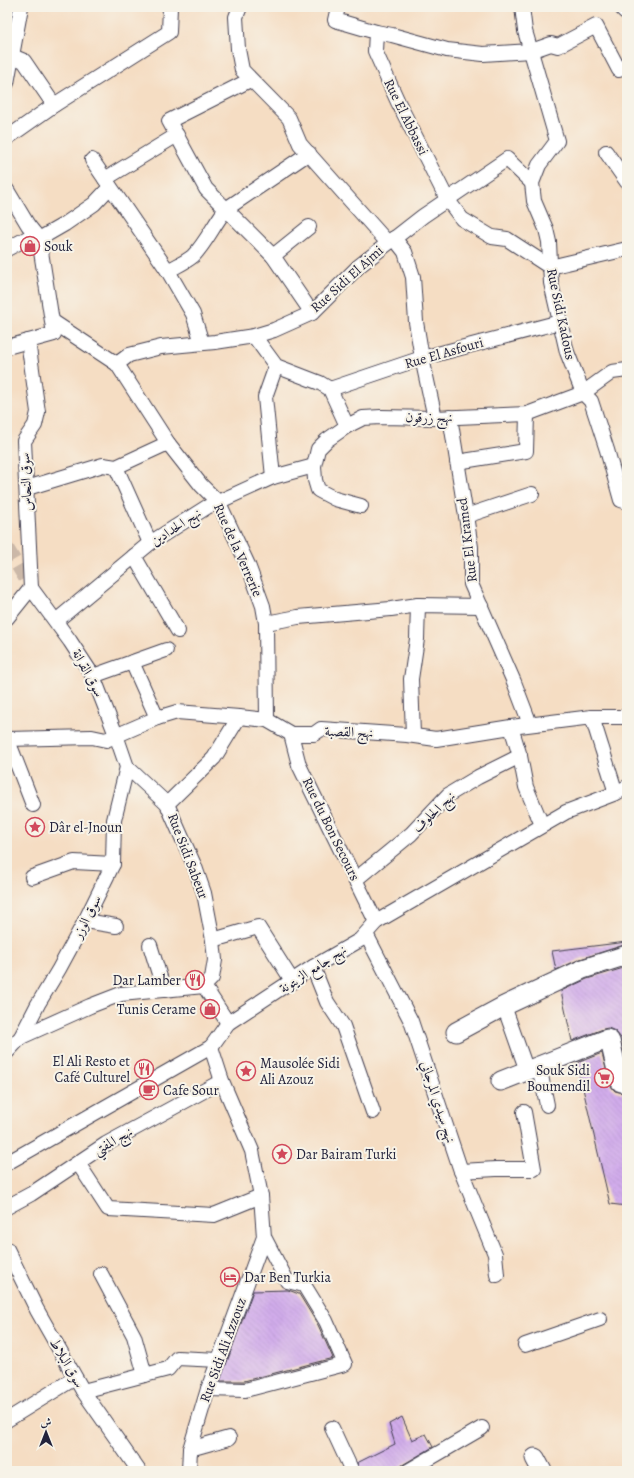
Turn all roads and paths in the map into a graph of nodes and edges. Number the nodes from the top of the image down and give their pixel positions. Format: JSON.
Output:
{"nodes":[{"id":1,"x":170,"y":7,"type":"edge"},
{"id":2,"x":240,"y":7,"type":"edge"},
{"id":3,"x":522,"y":7,"type":"edge"},
{"id":4,"x":624,"y":7,"type":"edge"},
{"id":5,"x":22,"y":8,"type":"edge"},
{"id":6,"x":333,"y":9,"type":"edge"},
{"id":7,"x":627,"y":10,"type":"edge"},
{"id":8,"x":376,"y":32,"type":"junction"},
{"id":9,"x":531,"y":51,"type":"junction"},
{"id":10,"x":12,"y":56,"type":"junction"},
{"id":11,"x":619,"y":70,"type":"dead end"},
{"id":12,"x":250,"y":80,"type":"junction"},
{"id":13,"x":7,"y":83,"type":"edge"},
{"id":14,"x":54,"y":105,"type":"junction"},
{"id":15,"x":177,"y":135,"type":"junction"},
{"id":16,"x":7,"y":138,"type":"edge"},
{"id":17,"x":606,"y":152,"type":"dead end"},
{"id":18,"x":309,"y":154,"type":"junction"},
{"id":19,"x":92,"y":160,"type":"dead end"},
{"id":20,"x":627,"y":182,"type":"edge"},
{"id":21,"x":108,"y":183,"type":"junction"},
{"id":22,"x":532,"y":183,"type":"junction"},
{"id":23,"x":7,"y":190,"type":"edge"},
{"id":24,"x":447,"y":199,"type":"junction"},
{"id":25,"x":226,"y":209,"type":"junction"},
{"id":26,"x":309,"y":227,"type":"dead end"},
{"id":27,"x":37,"y":236,"type":"junction"},
{"id":28,"x":391,"y":240,"type":"junction"},
{"id":29,"x":7,"y":249,"type":"edge"},
{"id":30,"x":627,"y":250,"type":"edge"},
{"id":31,"x":273,"y":256,"type":"junction"},
{"id":32,"x":550,"y":267,"type":"junction"},
{"id":33,"x":168,"y":271,"type":"junction"},
{"id":34,"x":312,"y":313,"type":"junction"},
{"id":35,"x":52,"y":321,"type":"junction"},
{"id":36,"x":560,"y":322,"type":"junction"},
{"id":37,"x":254,"y":336,"type":"junction"},
{"id":38,"x":28,"y":341,"type":"junction"},
{"id":39,"x":202,"y":343,"type":"junction"},
{"id":40,"x":7,"y":347,"type":"edge"},
{"id":41,"x":422,"y":358,"type":"junction"},
{"id":42,"x":116,"y":364,"type":"junction"},
{"id":43,"x":276,"y":366,"type":"junction"},
{"id":44,"x":627,"y":370,"type":"edge"},
{"id":45,"x":330,"y":389,"type":"junction"},
{"id":46,"x":583,"y":394,"type":"junction"},
{"id":47,"x":527,"y":414,"type":"junction"},
{"id":48,"x":450,"y":417,"type":"junction"},
{"id":49,"x":435,"y":418,"type":"junction"},
{"id":50,"x":348,"y":426,"type":"junction"},
{"id":51,"x":168,"y":443,"type":"junction"},
{"id":52,"x":456,"y":462,"type":"junction"},
{"id":53,"x":314,"y":466,"type":"junction"},
{"id":54,"x":116,"y":468,"type":"junction"},
{"id":55,"x":273,"y":477,"type":"junction"},
{"id":56,"x":27,"y":488,"type":"junction"},
{"id":57,"x":532,"y":494,"type":"dead end"},
{"id":58,"x":219,"y":502,"type":"junction"},
{"id":59,"x":627,"y":502,"type":"edge"},
{"id":60,"x":361,"y":506,"type":"dead end"},
{"id":61,"x":466,"y":516,"type":"junction"},
{"id":62,"x":150,"y":543,"type":"junction"},
{"id":63,"x":134,"y":556,"type":"junction"},
{"id":64,"x":32,"y":588,"type":"junction"},
{"id":65,"x":418,"y":605,"type":"junction"},
{"id":66,"x":481,"y":606,"type":"junction"},
{"id":67,"x":7,"y":618,"type":"edge"},
{"id":68,"x":56,"y":621,"type":"junction"},
{"id":69,"x":266,"y":623,"type":"junction"},
{"id":70,"x":178,"y":631,"type":"dead end"},
{"id":71,"x":166,"y":650,"type":"dead end"},
{"id":72,"x":132,"y":662,"type":"junction"},
{"id":73,"x":93,"y":676,"type":"junction"},
{"id":74,"x":239,"y":716,"type":"junction"},
{"id":75,"x":592,"y":716,"type":"junction"},
{"id":76,"x":627,"y":717,"type":"edge"},
{"id":77,"x":157,"y":718,"type":"junction"},
{"id":78,"x":267,"y":720,"type":"junction"},
{"id":79,"x":530,"y":724,"type":"junction"},
{"id":80,"x":510,"y":727,"type":"junction"},
{"id":81,"x":292,"y":734,"type":"junction"},
{"id":82,"x":116,"y":735,"type":"junction"},
{"id":83,"x":413,"y":735,"type":"junction"},
{"id":84,"x":7,"y":738,"type":"edge"},
{"id":85,"x":520,"y":756,"type":"junction"},
{"id":86,"x":127,"y":767,"type":"junction"},
{"id":87,"x":622,"y":790,"type":"edge"},
{"id":88,"x":167,"y":804,"type":"junction"},
{"id":89,"x":33,"y":805,"type":"dead end"},
{"id":90,"x":542,"y":825,"type":"junction"},
{"id":91,"x":113,"y":864,"type":"junction"},
{"id":92,"x":32,"y":877,"type":"dead end"},
{"id":93,"x":355,"y":880,"type":"junction"},
{"id":94,"x":85,"y":921,"type":"junction"},
{"id":95,"x":376,"y":922,"type":"junction"},
{"id":96,"x":116,"y":926,"type":"dead end"},
{"id":97,"x":366,"y":934,"type":"junction"},
{"id":98,"x":213,"y":940,"type":"junction"},
{"id":99,"x":150,"y":945,"type":"dead end"},
{"id":100,"x":627,"y":956,"type":"edge"},
{"id":101,"x":313,"y":967,"type":"junction"},
{"id":102,"x":293,"y":982,"type":"junction"},
{"id":103,"x":204,"y":986,"type":"junction"},
{"id":104,"x":164,"y":990,"type":"junction"},
{"id":105,"x":504,"y":1006,"type":"junction"},
{"id":106,"x":228,"y":1023,"type":"junction"},
{"id":107,"x":456,"y":1032,"type":"dead end"},
{"id":108,"x":21,"y":1037,"type":"junction"},
{"id":109,"x":211,"y":1048,"type":"junction"},
{"id":110,"x":7,"y":1052,"type":"edge"},
{"id":111,"x":533,"y":1069,"type":"junction"},
{"id":112,"x":222,"y":1081,"type":"junction"},
{"id":113,"x":501,"y":1082,"type":"dead end"},
{"id":114,"x":627,"y":1083,"type":"edge"},
{"id":115,"x":547,"y":1105,"type":"dead end"},
{"id":116,"x":374,"y":1112,"type":"dead end"},
{"id":117,"x":524,"y":1112,"type":"dead end"},
{"id":118,"x":7,"y":1163,"type":"edge"},
{"id":119,"x":78,"y":1163,"type":"junction"},
{"id":120,"x":461,"y":1171,"type":"junction"},
{"id":121,"x":261,"y":1196,"type":"junction"},
{"id":122,"x":7,"y":1206,"type":"edge"},
{"id":123,"x":264,"y":1237,"type":"junction"},
{"id":124,"x":7,"y":1249,"type":"edge"},
{"id":125,"x":101,"y":1274,"type":"dead end"},
{"id":126,"x":497,"y":1275,"type":"dead end"},
{"id":127,"x":600,"y":1319,"type":"dead end"},
{"id":128,"x":525,"y":1345,"type":"dead end"},
{"id":129,"x":219,"y":1360,"type":"junction"},
{"id":130,"x":145,"y":1375,"type":"junction"},
{"id":131,"x":75,"y":1378,"type":"junction"},
{"id":132,"x":208,"y":1389,"type":"junction"},
{"id":133,"x":83,"y":1391,"type":"junction"},
{"id":134,"x":7,"y":1420,"type":"edge"},
{"id":135,"x":332,"y":1428,"type":"dead end"},
{"id":136,"x":482,"y":1428,"type":"dead end"},
{"id":137,"x":229,"y":1438,"type":"dead end"},
{"id":138,"x":190,"y":1449,"type":"junction"},
{"id":139,"x":139,"y":1471,"type":"edge"},
{"id":140,"x":189,"y":1471,"type":"edge"},
{"id":141,"x":352,"y":1471,"type":"edge"},
{"id":142,"x":410,"y":1471,"type":"edge"}],
"edges":[{"from":1,"to":14,"type":"street"},
{"from":2,"to":12,"type":"street"},
{"from":3,"to":9,"type":"street","name":"Rue Sidi Kadous"},
{"from":4,"to":7,"type":"street"},
{"from":5,"to":10,"type":"street"},
{"from":6,"to":8,"type":"street"},
{"from":8,"to":9,"type":"street"},
{"from":8,"to":24,"type":"street","name":"Rue El Abbassi"},
{"from":9,"to":11,"type":"street"},
{"from":9,"to":22,"type":"street","name":"Rue Sidi Kadous"},
{"from":10,"to":13,"type":"street"},
{"from":10,"to":14,"type":"street"},
{"from":12,"to":15,"type":"street"},
{"from":12,"to":18,"type":"street"},
{"from":14,"to":16,"type":"street"},
{"from":15,"to":21,"type":"street"},
{"from":15,"to":25,"type":"street"},
{"from":17,"to":20,"type":"street"},
{"from":18,"to":25,"type":"street"},
{"from":18,"to":28,"type":"street"},
{"from":19,"to":21,"type":"street"},
{"from":21,"to":27,"type":"street"},
{"from":21,"to":33,"type":"street"},
{"from":22,"to":24,"type":"street","name":"Rue Sidi El Ajmi"},
{"from":22,"to":32,"type":"street","name":"Rue Sidi Kadous"},
{"from":23,"to":27,"type":"street"},
{"from":24,"to":28,"type":"street","name":"Rue Sidi El Ajmi"},
{"from":24,"to":32,"type":"street","name":"Rue El Abbassi"},
{"from":25,"to":31,"type":"street"},
{"from":25,"to":33,"type":"street"},
{"from":26,"to":31,"type":"street"},
{"from":27,"to":29,"type":"street"},
{"from":27,"to":35,"type":"street"},
{"from":28,"to":34,"type":"street","name":"Rue Sidi El Ajmi"},
{"from":28,"to":41,"type":"street"},
{"from":30,"to":32,"type":"street"},
{"from":31,"to":34,"type":"street"},
{"from":32,"to":36,"type":"street","name":"Rue Sidi Kadous"},
{"from":33,"to":39,"type":"street"},
{"from":34,"to":37,"type":"street","name":"Rue Sidi El Ajmi"},
{"from":35,"to":38,"type":"street"},
{"from":35,"to":42,"type":"street"},
{"from":36,"to":41,"type":"street","name":"Rue El Asfouri"},
{"from":36,"to":46,"type":"street","name":"Rue Sidi Kadous"},
{"from":37,"to":39,"type":"street","name":"Rue Sidi El Ajmi"},
{"from":37,"to":43,"type":"street"},
{"from":38,"to":40,"type":"street"},
{"from":38,"to":56,"type":"street","name":"سوق النحاس"},
{"from":39,"to":42,"type":"street","name":"Rue Sidi El Ajmi"},
{"from":41,"to":45,"type":"street","name":"Rue El Asfouri"},
{"from":41,"to":49,"type":"street"},
{"from":42,"to":51,"type":"street","name":"Rue de la Verrerie"},
{"from":43,"to":45,"type":"street"},
{"from":43,"to":55,"type":"street"},
{"from":44,"to":46,"type":"street","name":"نهج زرقون"},
{"from":45,"to":50,"type":"street"},
{"from":46,"to":47,"type":"street","name":"نهج زرقون"},
{"from":46,"to":59,"type":"street","name":"Rue Sidi Kadous"},
{"from":47,"to":48,"type":"street","name":"نهج زرقون"},
{"from":47,"to":52,"type":"street"},
{"from":48,"to":49,"type":"street","name":"نهج زرقون"},
{"from":48,"to":52,"type":"street","name":"Rue El Kramed"},
{"from":49,"to":50,"type":"street","name":"نهج زرقون"},
{"from":50,"to":53,"type":"street","name":"نهج زرقون"},
{"from":51,"to":54,"type":"street"},
{"from":51,"to":58,"type":"street","name":"Rue de la Verrerie"},
{"from":52,"to":61,"type":"street","name":"Rue El Kramed"},
{"from":53,"to":55,"type":"street","name":"نهج الحدادين"},
{"from":53,"to":60,"type":"street","name":"نهج زرقون"},
{"from":54,"to":56,"type":"street"},
{"from":54,"to":62,"type":"street"},
{"from":55,"to":58,"type":"street","name":"نهج الحدادين"},
{"from":56,"to":64,"type":"street","name":"سوق النحاس"},
{"from":57,"to":61,"type":"street"},
{"from":58,"to":62,"type":"street","name":"نهج الحدادين"},
{"from":58,"to":69,"type":"street","name":"Rue de la Verrerie"},
{"from":61,"to":66,"type":"street","name":"Rue El Kramed"},
{"from":62,"to":63,"type":"street","name":"نهج الحدادين"},
{"from":63,"to":68,"type":"street","name":"نهج الحدادين"},
{"from":63,"to":70,"type":"street"},
{"from":64,"to":67,"type":"street"},
{"from":64,"to":68,"type":"street","name":"سوق القرانة"},
{"from":65,"to":66,"type":"street"},
{"from":65,"to":69,"type":"street"},
{"from":65,"to":83,"type":"street"},
{"from":66,"to":79,"type":"street","name":"Rue El Kramed"},
{"from":68,"to":73,"type":"street","name":"سوق القرانة"},
{"from":69,"to":78,"type":"street","name":"Rue de la Verrerie"},
{"from":71,"to":72,"type":"street"},
{"from":72,"to":73,"type":"street"},
{"from":72,"to":77,"type":"street"},
{"from":73,"to":82,"type":"street","name":"سوق القرانة"},
{"from":74,"to":77,"type":"street","name":"نهج القصبة"},
{"from":74,"to":78,"type":"street","name":"نهج القصبة"},
{"from":74,"to":88,"type":"street"},
{"from":75,"to":76,"type":"street","name":"نهج القصبة"},
{"from":75,"to":79,"type":"street","name":"نهج القصبة"},
{"from":75,"to":87,"type":"street"},
{"from":77,"to":82,"type":"street","name":"نهج القصبة"},
{"from":78,"to":81,"type":"street","name":"نهج القصبة"},
{"from":79,"to":80,"type":"street","name":"نهج القصبة"},
{"from":80,"to":83,"type":"street","name":"نهج القصبة"},
{"from":80,"to":85,"type":"street"},
{"from":81,"to":83,"type":"street","name":"نهج القصبة"},
{"from":81,"to":93,"type":"street","name":"Rue du Bon Secours"},
{"from":82,"to":84,"type":"street","name":"نهج القصبة"},
{"from":82,"to":86,"type":"street","name":"سوق القرانة"},
{"from":84,"to":89,"type":"street"},
{"from":85,"to":90,"type":"street"},
{"from":85,"to":93,"type":"street","name":"نهج الحلوف"},
{"from":86,"to":88,"type":"street","name":"Rue Sidi Sabeur"},
{"from":86,"to":91,"type":"street","name":"سوق الوزر"},
{"from":87,"to":90,"type":"street","name":"نهج جامع الزيتونة"},
{"from":88,"to":98,"type":"street","name":"Rue Sidi Sabeur"},
{"from":90,"to":95,"type":"street","name":"نهج جامع الزيتونة"},
{"from":91,"to":92,"type":"street"},
{"from":91,"to":94,"type":"street","name":"سوق الوزر"},
{"from":93,"to":95,"type":"street","name":"Rue du Bon Secours"},
{"from":94,"to":96,"type":"street"},
{"from":94,"to":108,"type":"street","name":"سوق الوزر"},
{"from":95,"to":97,"type":"street","name":"نهج جامع الزيتونة"},
{"from":97,"to":101,"type":"street","name":"نهج جامع الزيتونة"},
{"from":97,"to":120,"type":"street","name":"نهج سيدي المرجاني"},
{"from":98,"to":102,"type":"street"},
{"from":98,"to":103,"type":"street","name":"Rue Sidi Sabeur"},
{"from":99,"to":104,"type":"street"},
{"from":100,"to":105,"type":"street"},
{"from":101,"to":102,"type":"street","name":"نهج جامع الزيتونة"},
{"from":101,"to":116,"type":"street"},
{"from":102,"to":106,"type":"street","name":"نهج جامع الزيتونة"},
{"from":103,"to":104,"type":"street"},
{"from":103,"to":106,"type":"street"},
{"from":104,"to":108,"type":"street"},
{"from":105,"to":107,"type":"street"},
{"from":105,"to":111,"type":"street"},
{"from":106,"to":109,"type":"street","name":"نهج جامع الزيتونة"},
{"from":108,"to":110,"type":"street","name":"سوق الوزر"},
{"from":109,"to":112,"type":"street","name":"Rue Sidi Ali Azzouz"},
{"from":109,"to":118,"type":"street","name":"نهج جامع الزيتونة"},
{"from":111,"to":113,"type":"street"},
{"from":111,"to":114,"type":"street"},
{"from":111,"to":115,"type":"street"},
{"from":112,"to":119,"type":"street","name":"نهج المفتي"},
{"from":112,"to":121,"type":"street","name":"Rue Sidi Ali Azzouz"},
{"from":117,"to":120,"type":"street"},
{"from":119,"to":121,"type":"street"},
{"from":119,"to":122,"type":"street","name":"نهج المفتي"},
{"from":120,"to":126,"type":"street","name":"نهج سيدي المرجاني"},
{"from":121,"to":123,"type":"street","name":"Rue Sidi Ali Azzouz"},
{"from":123,"to":129,"type":"street","name":"Rue Sidi Ali Azzouz"},
{"from":123,"to":132,"type":"street"},
{"from":124,"to":131,"type":"street","name":"سوق البلاط"},
{"from":125,"to":130,"type":"street"},
{"from":127,"to":128,"type":"street"},
{"from":129,"to":130,"type":"street"},
{"from":129,"to":132,"type":"street","name":"Rue Sidi Ali Azzouz"},
{"from":130,"to":133,"type":"street"},
{"from":131,"to":133,"type":"street","name":"سوق البلاط"},
{"from":131,"to":134,"type":"street"},
{"from":132,"to":138,"type":"street","name":"Rue Sidi Ali Azzouz"},
{"from":133,"to":139,"type":"street","name":"سوق البلاط"},
{"from":135,"to":141,"type":"street"},
{"from":136,"to":142,"type":"street"},
{"from":137,"to":138,"type":"street"},
{"from":138,"to":140,"type":"street","name":"Rue Sidi Ali Azzouz"}]}
